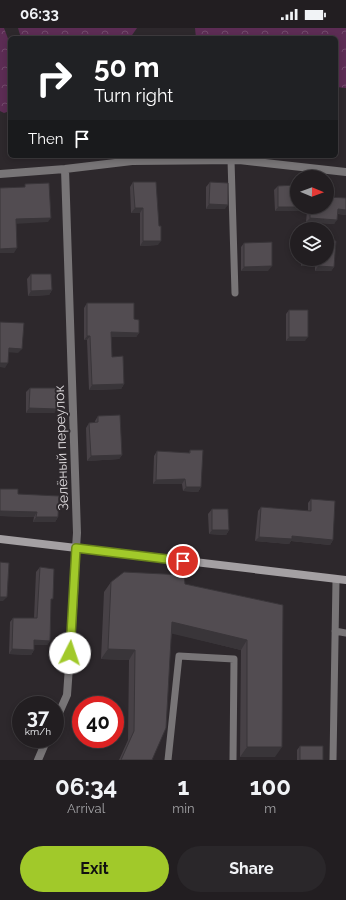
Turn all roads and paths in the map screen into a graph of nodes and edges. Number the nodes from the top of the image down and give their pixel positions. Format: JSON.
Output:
{"nodes":[{"id":1,"x":231,"y":160,"type":"junction"},
{"id":2,"x":65,"y":169,"type":"junction"},
{"id":3,"x":346,"y":172,"type":"edge"},
{"id":4,"x":0,"y":174,"type":"edge"},
{"id":5,"x":235,"y":293,"type":"dead end"},
{"id":6,"x":0,"y":539,"type":"edge"},
{"id":7,"x":76,"y":548,"type":"junction"},
{"id":8,"x":336,"y":580,"type":"junction"},
{"id":9,"x":346,"y":580,"type":"edge"},
{"id":10,"x":335,"y":631,"type":"junction"},
{"id":11,"x":346,"y":632,"type":"edge"},
{"id":12,"x":64,"y":702,"type":"edge"},
{"id":13,"x":43,"y":748,"type":"edge"},
{"id":14,"x":170,"y":759,"type":"edge"},
{"id":15,"x":38,"y":760,"type":"edge"},
{"id":16,"x":233,"y":760,"type":"edge"},
{"id":17,"x":333,"y":760,"type":"edge"}],
"edges":[{"from":1,"to":2,"type":"street"},
{"from":1,"to":3,"type":"street"},
{"from":1,"to":5,"type":"lane"},
{"from":2,"to":4,"type":"street"},
{"from":2,"to":7,"type":"street","name":"Зелёный переулок"},
{"from":6,"to":7,"type":"main road"},
{"from":7,"to":8,"type":"main road"},
{"from":7,"to":12,"type":"street","name":"Зелёный переулок"},
{"from":8,"to":9,"type":"main road"},
{"from":8,"to":10,"type":"lane"},
{"from":10,"to":11,"type":"lane"},
{"from":10,"to":17,"type":"lane"},
{"from":13,"to":15,"type":"street"},
{"from":14,"to":16,"type":"lane"}]}
